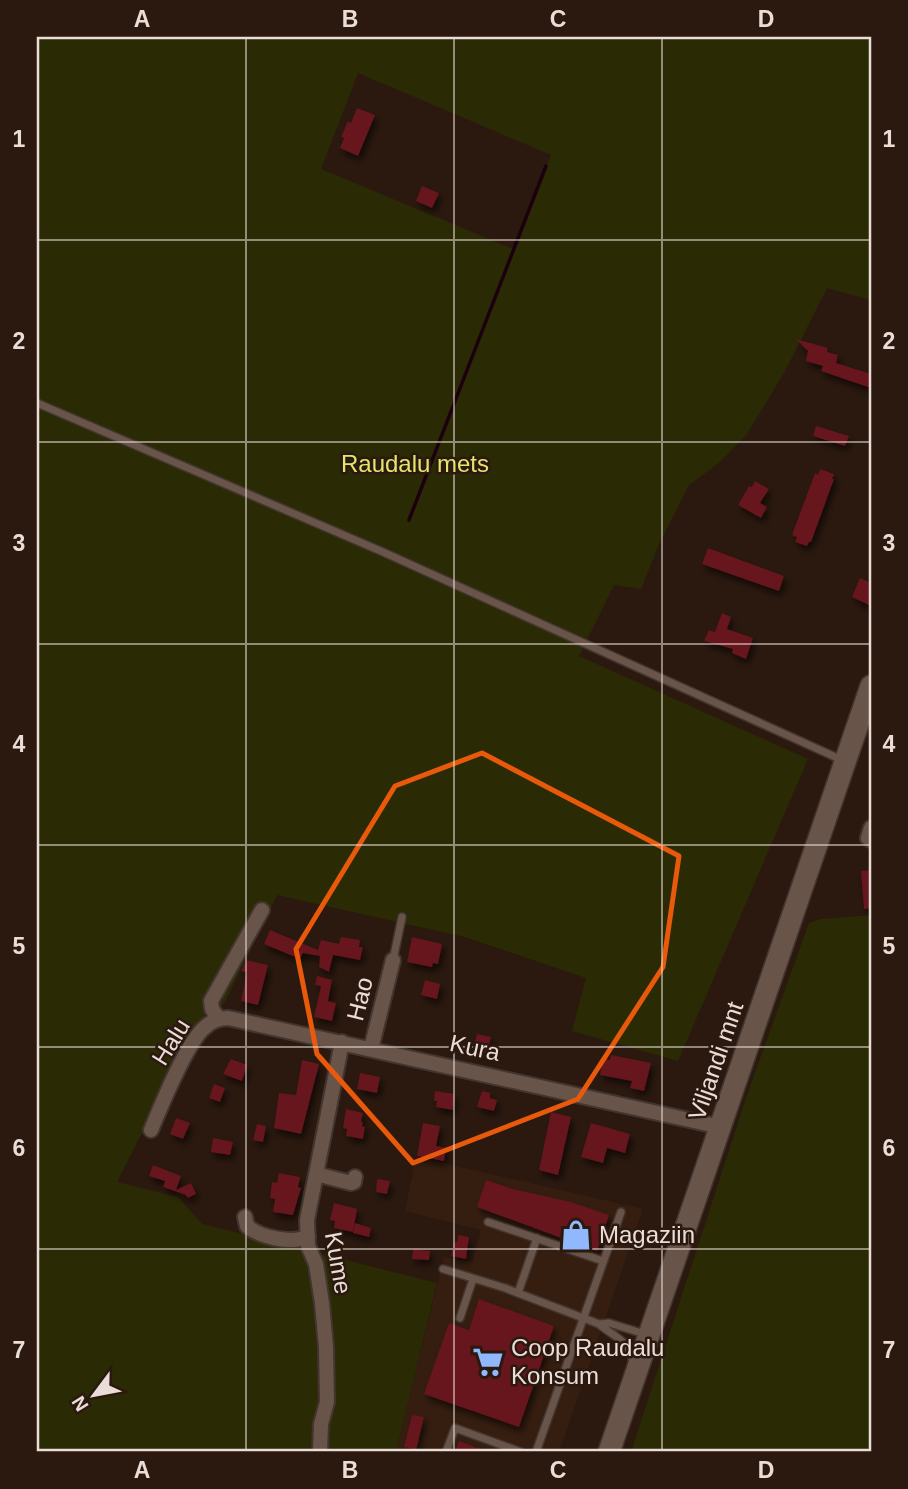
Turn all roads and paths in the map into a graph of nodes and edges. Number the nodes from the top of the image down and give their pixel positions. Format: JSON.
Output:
{"nodes":[{"id":1,"x":37,"y":403,"type":"edge"},
{"id":2,"x":871,"y":685,"type":"edge"},
{"id":3,"x":846,"y":761,"type":"junction"},
{"id":4,"x":262,"y":910,"type":"dead end"},
{"id":5,"x":402,"y":916,"type":"dead end"},
{"id":6,"x":393,"y":960,"type":"joint"},
{"id":7,"x":218,"y":1018,"type":"junction"},
{"id":8,"x":342,"y":1042,"type":"junction"},
{"id":9,"x":371,"y":1049,"type":"junction"},
{"id":10,"x":721,"y":1127,"type":"junction"},
{"id":11,"x":151,"y":1130,"type":"dead end"},
{"id":12,"x":316,"y":1174,"type":"junction"},
{"id":13,"x":355,"y":1177,"type":"dead end"},
{"id":14,"x":621,"y":1212,"type":"dead end"},
{"id":15,"x":245,"y":1217,"type":"dead end"},
{"id":16,"x":488,"y":1222,"type":"dead end"},
{"id":17,"x":308,"y":1236,"type":"junction"},
{"id":18,"x":537,"y":1238,"type":"junction"},
{"id":19,"x":603,"y":1261,"type":"junction"},
{"id":20,"x":443,"y":1269,"type":"dead end"},
{"id":21,"x":473,"y":1279,"type":"junction"},
{"id":22,"x":518,"y":1293,"type":"junction"},
{"id":23,"x":460,"y":1318,"type":"dead end"},
{"id":24,"x":582,"y":1318,"type":"junction"},
{"id":25,"x":599,"y":1324,"type":"junction"},
{"id":26,"x":649,"y":1336,"type":"junction"},
{"id":27,"x":635,"y":1379,"type":"junction"},
{"id":28,"x":320,"y":1452,"type":"edge"},
{"id":29,"x":446,"y":1452,"type":"edge"},
{"id":30,"x":521,"y":1452,"type":"edge"},
{"id":31,"x":536,"y":1452,"type":"edge"},
{"id":32,"x":610,"y":1452,"type":"edge"}],
"edges":[{"from":1,"to":3,"type":"lane"},
{"from":2,"to":3,"type":"main road","name":"Viljandi mnt"},
{"from":3,"to":10,"type":"main road","name":"Viljandi mnt"},
{"from":4,"to":7,"type":"street","name":"Halu"},
{"from":5,"to":6,"type":"lane"},
{"from":6,"to":9,"type":"street","name":"Hao"},
{"from":7,"to":8,"type":"street","name":"Kura"},
{"from":7,"to":11,"type":"street","name":"Halu"},
{"from":8,"to":9,"type":"street","name":"Kura"},
{"from":8,"to":12,"type":"street","name":"Kume"},
{"from":9,"to":10,"type":"street","name":"Kura"},
{"from":10,"to":26,"type":"main road","name":"Viljandi mnt"},
{"from":12,"to":13,"type":"street"},
{"from":12,"to":17,"type":"street","name":"Kume"},
{"from":14,"to":19,"type":"lane"},
{"from":15,"to":17,"type":"street"},
{"from":16,"to":18,"type":"lane"},
{"from":17,"to":28,"type":"street","name":"Kume"},
{"from":18,"to":19,"type":"lane"},
{"from":18,"to":22,"type":"lane"},
{"from":19,"to":24,"type":"lane"},
{"from":20,"to":21,"type":"lane"},
{"from":21,"to":22,"type":"lane"},
{"from":21,"to":23,"type":"lane"},
{"from":22,"to":24,"type":"lane"},
{"from":24,"to":25,"type":"lane"},
{"from":24,"to":31,"type":"lane"},
{"from":25,"to":26,"type":"lane"},
{"from":25,"to":27,"type":"lane"},
{"from":26,"to":27,"type":"main road","name":"Viljandi mnt"},
{"from":27,"to":32,"type":"main road","name":"Viljandi mnt"},
{"from":29,"to":30,"type":"lane"}]}
